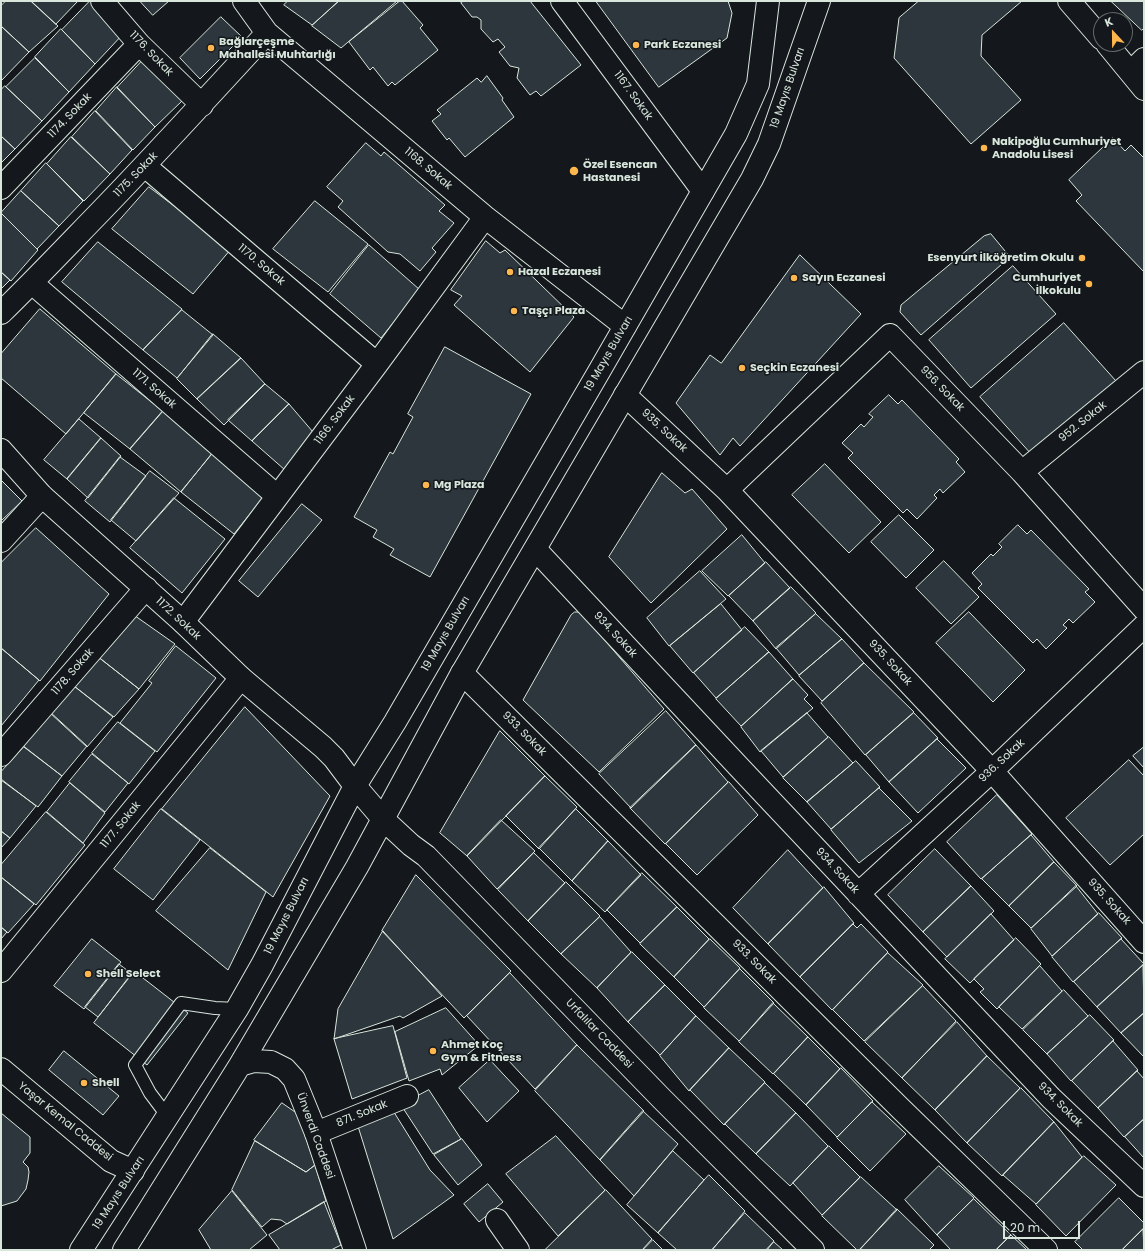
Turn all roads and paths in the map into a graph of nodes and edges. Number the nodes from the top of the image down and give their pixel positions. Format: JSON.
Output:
{"nodes":[{"id":1,"x":102,"y":1,"type":"edge"},
{"id":2,"x":244,"y":1,"type":"edge"},
{"id":3,"x":562,"y":1,"type":"edge"},
{"id":4,"x":768,"y":1,"type":"edge"},
{"id":5,"x":818,"y":1,"type":"edge"},
{"id":6,"x":1069,"y":1,"type":"edge"},
{"id":7,"x":1093,"y":29,"type":"edge"},
{"id":8,"x":267,"y":33,"type":"junction"},
{"id":9,"x":140,"y":44,"type":"junction"},
{"id":10,"x":1116,"y":52,"type":"edge"},
{"id":11,"x":1140,"y":73,"type":"edge"},
{"id":12,"x":202,"y":105,"type":"junction"},
{"id":13,"x":145,"y":166,"type":"junction"},
{"id":14,"x":1,"y":188,"type":"edge"},
{"id":15,"x":703,"y":191,"type":"junction"},
{"id":16,"x":485,"y":217,"type":"junction"},
{"id":17,"x":32,"y":283,"type":"junction"},
{"id":18,"x":1,"y":312,"type":"edge"},
{"id":19,"x":625,"y":326,"type":"junction"},
{"id":20,"x":377,"y":364,"type":"junction"},
{"id":21,"x":1144,"y":372,"type":"edge"},
{"id":22,"x":625,"y":395,"type":"junction"},
{"id":23,"x":1,"y":450,"type":"edge"},
{"id":24,"x":1022,"y":472,"type":"junction"},
{"id":25,"x":727,"y":490,"type":"junction"},
{"id":26,"x":42,"y":496,"type":"junction"},
{"id":27,"x":277,"y":496,"type":"junction"},
{"id":28,"x":1,"y":541,"type":"edge"},
{"id":29,"x":536,"y":550,"type":"junction"},
{"id":30,"x":146,"y":588,"type":"junction"},
{"id":31,"x":1144,"y":609,"type":"edge"},
{"id":32,"x":183,"y":622,"type":"junction"},
{"id":33,"x":1144,"y":626,"type":"edge"},
{"id":34,"x":462,"y":673,"type":"junction"},
{"id":35,"x":241,"y":678,"type":"junction"},
{"id":36,"x":1,"y":755,"type":"edge"},
{"id":37,"x":992,"y":771,"type":"junction"},
{"id":38,"x":355,"y":786,"type":"junction"},
{"id":39,"x":384,"y":820,"type":"junction"},
{"id":40,"x":858,"y":894,"type":"junction"},
{"id":41,"x":1144,"y":942,"type":"edge"},
{"id":42,"x":1,"y":971,"type":"edge"},
{"id":43,"x":237,"y":1009,"type":"junction"},
{"id":44,"x":240,"y":1065,"type":"junction"},
{"id":45,"x":1,"y":1069,"type":"edge"},
{"id":46,"x":407,"y":1096,"type":"dead end"},
{"id":47,"x":168,"y":1117,"type":"junction"},
{"id":48,"x":316,"y":1133,"type":"junction"},
{"id":49,"x":133,"y":1171,"type":"junction"},
{"id":50,"x":1144,"y":1186,"type":"edge"},
{"id":51,"x":497,"y":1220,"type":"dead end"},
{"id":52,"x":81,"y":1250,"type":"edge"},
{"id":53,"x":124,"y":1250,"type":"edge"},
{"id":54,"x":355,"y":1250,"type":"edge"},
{"id":55,"x":518,"y":1250,"type":"edge"},
{"id":56,"x":813,"y":1250,"type":"edge"},
{"id":57,"x":1046,"y":1250,"type":"edge"}],
"edges":[{"from":1,"to":9,"type":"street","name":"1176. Sokak"},
{"from":2,"to":8,"type":"street","name":"1168. Sokak"},
{"from":3,"to":15,"type":"street","name":"1167. Sokak"},
{"from":4,"to":15,"type":"street","name":"19 Mayıs Bulvarı"},
{"from":5,"to":22,"type":"street","name":"19 Mayıs Bulvarı"},
{"from":6,"to":7,"type":"street"},
{"from":8,"to":12,"type":"street","name":"1175. Sokak"},
{"from":8,"to":16,"type":"street","name":"1168. Sokak"},
{"from":9,"to":12,"type":"street","name":"1176. Sokak"},
{"from":9,"to":14,"type":"street","name":"1174. Sokak"},
{"from":10,"to":11,"type":"street"},
{"from":12,"to":13,"type":"street","name":"1175. Sokak"},
{"from":13,"to":17,"type":"street","name":"1175. Sokak"},
{"from":13,"to":20,"type":"street","name":"1170. Sokak"},
{"from":15,"to":19,"type":"street","name":"19 Mayıs Bulvarı"},
{"from":16,"to":19,"type":"street","name":"1168. Sokak"},
{"from":16,"to":20,"type":"street","name":"1166. Sokak"},
{"from":17,"to":18,"type":"street","name":"1175. Sokak"},
{"from":17,"to":27,"type":"street","name":"1171. Sokak"},
{"from":19,"to":38,"type":"street","name":"19 Mayıs Bulvarı"},
{"from":20,"to":27,"type":"street","name":"1166. Sokak"},
{"from":21,"to":24,"type":"street","name":"952. Sokak"},
{"from":22,"to":25,"type":"street","name":"935. Sokak"},
{"from":22,"to":29,"type":"street","name":"19 Mayıs Bulvarı"},
{"from":23,"to":26,"type":"street","name":"1172. Sokak"},
{"from":24,"to":25,"type":"street","name":"956. Sokak"},
{"from":24,"to":31,"type":"street","name":"956. Sokak"},
{"from":25,"to":37,"type":"street","name":"935. Sokak"},
{"from":26,"to":28,"type":"street"},
{"from":26,"to":30,"type":"street","name":"1172. Sokak"},
{"from":27,"to":32,"type":"street","name":"1166. Sokak"},
{"from":29,"to":34,"type":"street","name":"19 Mayıs Bulvarı"},
{"from":29,"to":40,"type":"street","name":"934. Sokak"},
{"from":30,"to":32,"type":"street","name":"1172. Sokak"},
{"from":30,"to":36,"type":"street","name":"1178. Sokak"},
{"from":32,"to":35,"type":"street","name":"1172. Sokak"},
{"from":33,"to":37,"type":"street","name":"936. Sokak"},
{"from":34,"to":39,"type":"street","name":"19 Mayıs Bulvarı"},
{"from":34,"to":57,"type":"street","name":"933. Sokak"},
{"from":35,"to":38,"type":"street","name":"1172. Sokak"},
{"from":35,"to":42,"type":"street","name":"1177. Sokak"},
{"from":37,"to":40,"type":"street","name":"936. Sokak"},
{"from":37,"to":41,"type":"street","name":"935. Sokak"},
{"from":38,"to":39,"type":"street","name":"Urfalılar Caddesi"},
{"from":38,"to":43,"type":"street","name":"19 Mayıs Bulvarı"},
{"from":39,"to":44,"type":"street","name":"19 Mayıs Bulvarı"},
{"from":39,"to":56,"type":"street","name":"Urfalılar Caddesi"},
{"from":40,"to":50,"type":"street","name":"934. Sokak"},
{"from":43,"to":47,"type":"street","name":"19 Mayıs Bulvarı"},
{"from":43,"to":47,"type":"lane"},
{"from":44,"to":48,"type":"street","name":"Ünverdi Caddesi"},
{"from":44,"to":53,"type":"street","name":"19 Mayıs Bulvarı"},
{"from":45,"to":49,"type":"street","name":"Yaşar Kemal Caddesi"},
{"from":46,"to":48,"type":"street","name":"871. Sokak"},
{"from":47,"to":49,"type":"street","name":"19 Mayıs Bulvarı"},
{"from":48,"to":54,"type":"street","name":"Ünverdi Caddesi"},
{"from":49,"to":52,"type":"street","name":"19 Mayıs Bulvarı"},
{"from":51,"to":55,"type":"street"}]}
